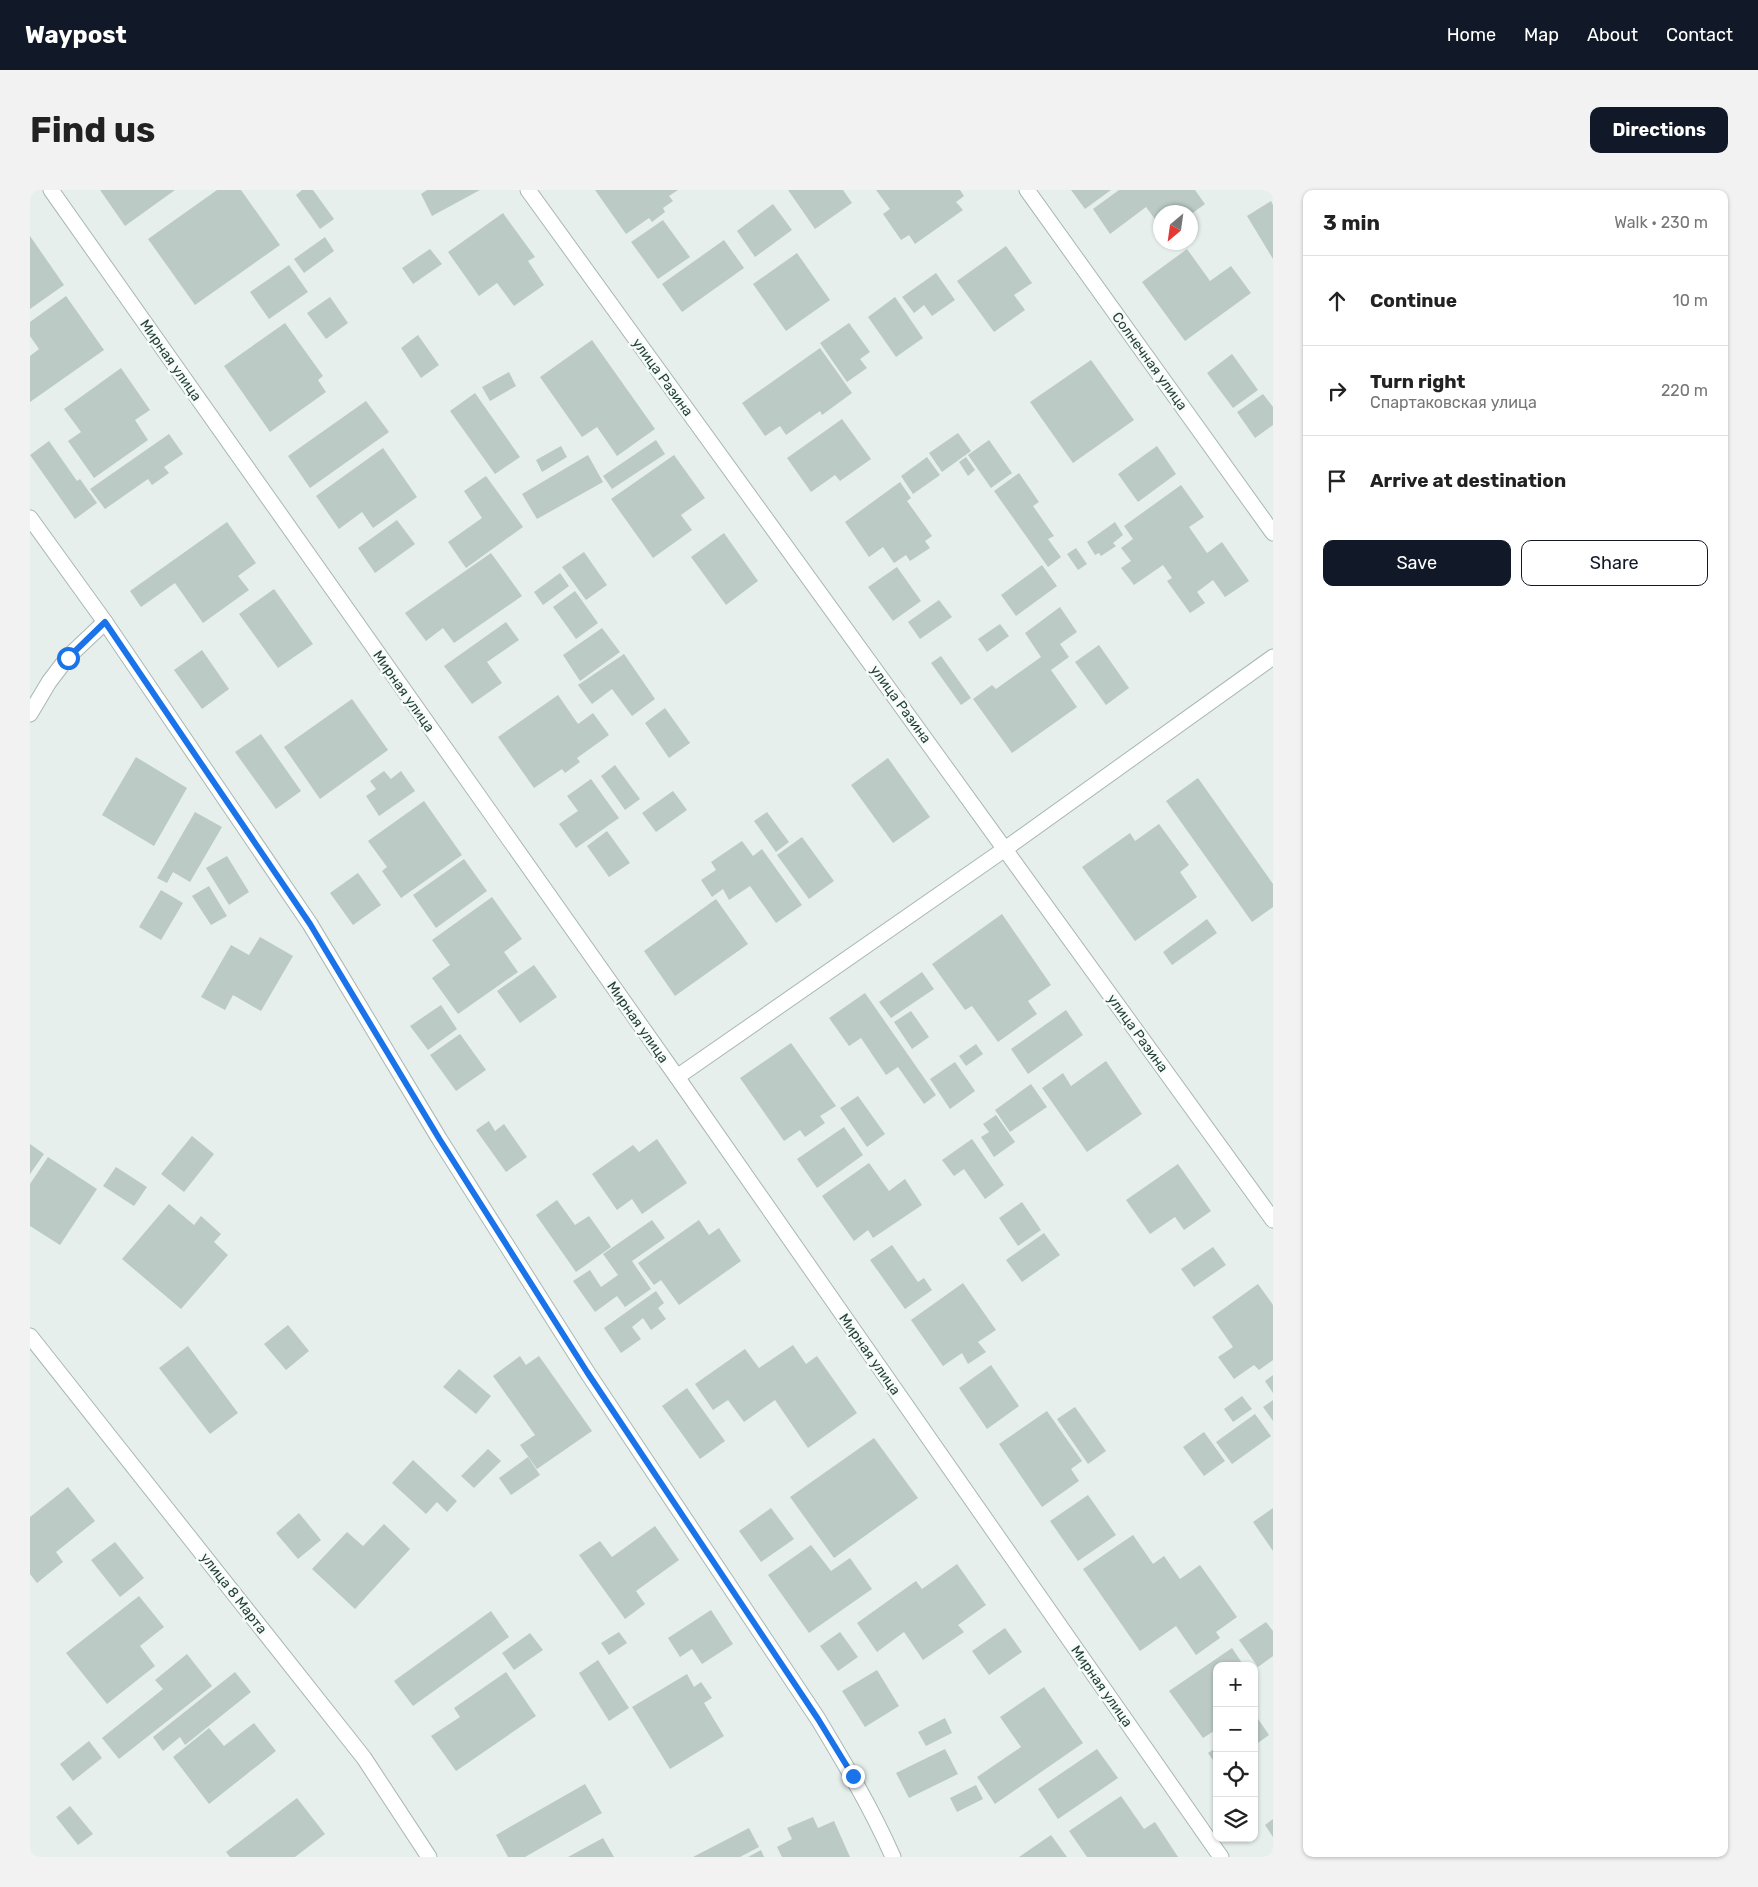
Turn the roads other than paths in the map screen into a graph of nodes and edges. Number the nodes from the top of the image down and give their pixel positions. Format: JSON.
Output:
{"nodes":[{"id":1,"x":51,"y":190,"type":"edge"},
{"id":2,"x":528,"y":190,"type":"edge"},
{"id":3,"x":1027,"y":190,"type":"edge"},
{"id":4,"x":30,"y":518,"type":"edge"},
{"id":5,"x":1273,"y":533,"type":"edge"},
{"id":6,"x":105,"y":622,"type":"junction"},
{"id":7,"x":1273,"y":657,"type":"edge"},
{"id":8,"x":30,"y":714,"type":"edge"},
{"id":9,"x":1006,"y":849,"type":"junction"},
{"id":10,"x":677,"y":1077,"type":"junction"},
{"id":11,"x":1273,"y":1220,"type":"edge"},
{"id":12,"x":30,"y":1336,"type":"edge"},
{"id":13,"x":429,"y":1857,"type":"edge"},
{"id":14,"x":893,"y":1857,"type":"edge"},
{"id":15,"x":1222,"y":1857,"type":"edge"}],
"edges":[{"from":1,"to":10,"type":"street","name":"Мирная улица"},
{"from":2,"to":9,"type":"street","name":"улица Разина"},
{"from":3,"to":5,"type":"street","name":"Солнечная улица"},
{"from":4,"to":6,"type":"street"},
{"from":6,"to":8,"type":"street"},
{"from":6,"to":14,"type":"street"},
{"from":7,"to":9,"type":"street"},
{"from":9,"to":10,"type":"street"},
{"from":9,"to":11,"type":"street","name":"улица Разина"},
{"from":10,"to":15,"type":"street","name":"Мирная улица"},
{"from":12,"to":13,"type":"street","name":"улица 8 Марта"}]}
